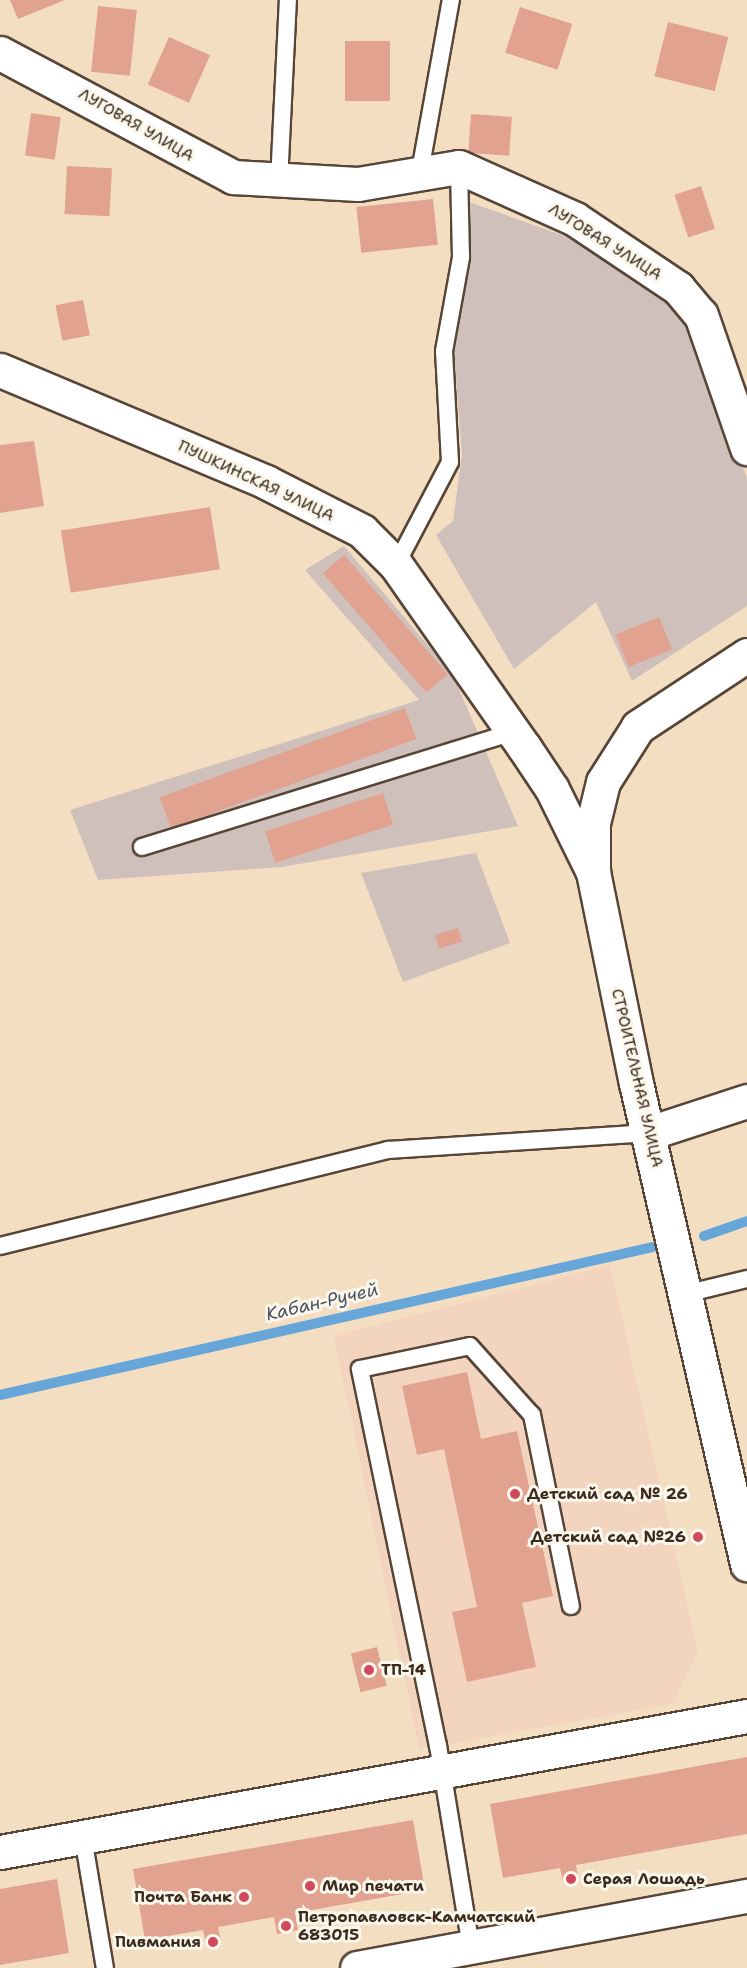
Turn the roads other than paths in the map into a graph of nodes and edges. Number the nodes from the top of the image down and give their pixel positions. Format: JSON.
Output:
{"nodes":[{"id":1,"x":288,"y":0,"type":"edge"},
{"id":2,"x":451,"y":0,"type":"edge"},
{"id":3,"x":0,"y":53,"type":"edge"},
{"id":4,"x":459,"y":167,"type":"junction"},
{"id":5,"x":419,"y":177,"type":"junction"},
{"id":6,"x":279,"y":182,"type":"junction"},
{"id":7,"x":0,"y":370,"type":"edge"},
{"id":8,"x":747,"y":448,"type":"edge"},
{"id":9,"x":396,"y":566,"type":"junction"},
{"id":10,"x":747,"y":655,"type":"edge"},
{"id":11,"x":513,"y":732,"type":"junction"},
{"id":12,"x":142,"y":847,"type":"dead end"},
{"id":13,"x":593,"y":872,"type":"junction"},
{"id":14,"x":747,"y":1101,"type":"edge"},
{"id":15,"x":649,"y":1133,"type":"junction"},
{"id":16,"x":0,"y":1246,"type":"edge"},
{"id":17,"x":747,"y":1279,"type":"edge"},
{"id":18,"x":686,"y":1294,"type":"junction"},
{"id":19,"x":741,"y":1510,"type":"edge"},
{"id":20,"x":747,"y":1564,"type":"edge"},
{"id":21,"x":571,"y":1606,"type":"dead end"},
{"id":22,"x":747,"y":1716,"type":"edge"},
{"id":23,"x":439,"y":1774,"type":"junction"},
{"id":24,"x":84,"y":1838,"type":"junction"},
{"id":25,"x":0,"y":1852,"type":"edge"},
{"id":26,"x":747,"y":1896,"type":"edge"},
{"id":27,"x":471,"y":1947,"type":"junction"},
{"id":28,"x":105,"y":1968,"type":"edge"},
{"id":29,"x":357,"y":1968,"type":"edge"}],
"edges":[{"from":1,"to":6,"type":"lane"},
{"from":2,"to":5,"type":"lane"},
{"from":3,"to":6,"type":"street","name":"ЛУГОВАЯ УЛИЦА"},
{"from":4,"to":5,"type":"street","name":"ЛУГОВАЯ УЛИЦА"},
{"from":4,"to":8,"type":"street","name":"ЛУГОВАЯ УЛИЦА"},
{"from":4,"to":9,"type":"lane"},
{"from":5,"to":6,"type":"street","name":"ЛУГОВАЯ УЛИЦА"},
{"from":7,"to":9,"type":"street","name":"ПУШКИНСКАЯ УЛИЦА"},
{"from":9,"to":11,"type":"street","name":"ПУШКИНСКАЯ УЛИЦА"},
{"from":10,"to":13,"type":"street","name":"СТРОИТЕЛЬНАЯ УЛИЦА"},
{"from":11,"to":12,"type":"lane"},
{"from":11,"to":13,"type":"street","name":"ПУШКИНСКАЯ УЛИЦА"},
{"from":13,"to":15,"type":"street","name":"СТРОИТЕЛЬНАЯ УЛИЦА"},
{"from":14,"to":15,"type":"street"},
{"from":15,"to":16,"type":"lane"},
{"from":15,"to":18,"type":"street","name":"СТРОИТЕЛЬНАЯ УЛИЦА"},
{"from":17,"to":18,"type":"lane"},
{"from":18,"to":19,"type":"street","name":"СТРОИТЕЛЬНАЯ УЛИЦА"},
{"from":19,"to":20,"type":"street","name":"СТРОИТЕЛЬНАЯ УЛИЦА"},
{"from":21,"to":23,"type":"lane"},
{"from":22,"to":23,"type":"street"},
{"from":23,"to":24,"type":"street"},
{"from":23,"to":27,"type":"lane"},
{"from":24,"to":25,"type":"street"},
{"from":24,"to":28,"type":"lane"},
{"from":26,"to":27,"type":"street"},
{"from":27,"to":29,"type":"street"}]}
